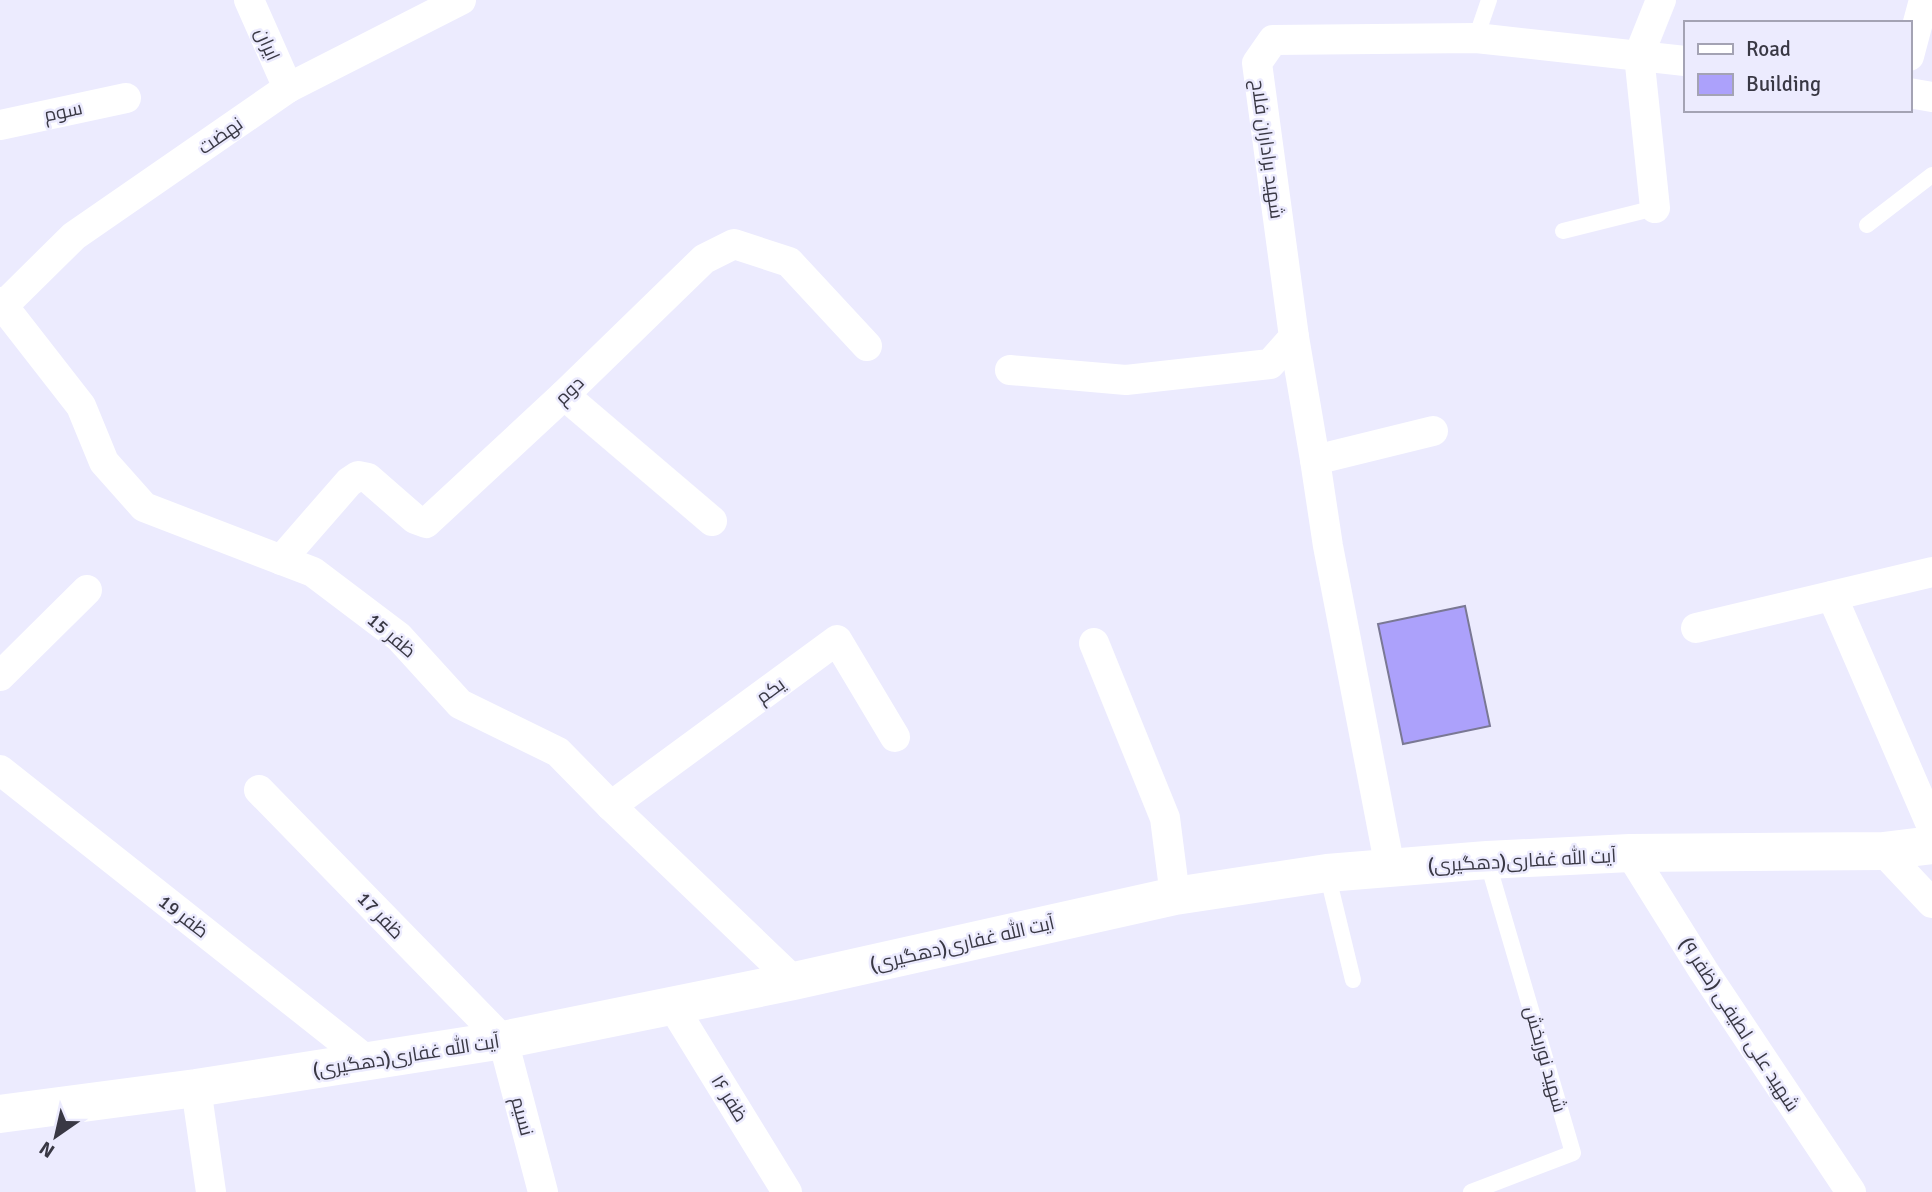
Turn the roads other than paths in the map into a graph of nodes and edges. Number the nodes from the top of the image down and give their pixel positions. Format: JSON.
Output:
{"nodes":[{"id":1,"x":248,"y":0,"type":"edge"},
{"id":2,"x":461,"y":0,"type":"edge"},
{"id":3,"x":1489,"y":0,"type":"edge"},
{"id":4,"x":1661,"y":0,"type":"edge"},
{"id":5,"x":1924,"y":0,"type":"edge"},
{"id":6,"x":1476,"y":38,"type":"junction"},
{"id":7,"x":1911,"y":49,"type":"edge"},
{"id":8,"x":1639,"y":55,"type":"junction"},
{"id":9,"x":1684,"y":61,"type":"edge"},
{"id":10,"x":288,"y":88,"type":"junction"},
{"id":11,"x":1911,"y":93,"type":"edge"},
{"id":12,"x":1932,"y":97,"type":"edge"},
{"id":13,"x":126,"y":98,"type":"dead end"},
{"id":14,"x":0,"y":125,"type":"edge"},
{"id":15,"x":1932,"y":175,"type":"edge"},
{"id":16,"x":1655,"y":208,"type":"joint"},
{"id":17,"x":1867,"y":225,"type":"dead end"},
{"id":18,"x":1563,"y":231,"type":"dead end"},
{"id":19,"x":2,"y":304,"type":"edge"},
{"id":20,"x":1294,"y":337,"type":"junction"},
{"id":21,"x":867,"y":346,"type":"dead end"},
{"id":22,"x":1010,"y":370,"type":"dead end"},
{"id":23,"x":564,"y":395,"type":"junction"},
{"id":24,"x":1433,"y":431,"type":"dead end"},
{"id":25,"x":1315,"y":460,"type":"junction"},
{"id":26,"x":712,"y":521,"type":"dead end"},
{"id":27,"x":281,"y":560,"type":"junction"},
{"id":28,"x":1932,"y":572,"type":"edge"},
{"id":29,"x":87,"y":590,"type":"dead end"},
{"id":30,"x":1832,"y":596,"type":"junction"},
{"id":31,"x":1696,"y":628,"type":"dead end"},
{"id":32,"x":1094,"y":643,"type":"dead end"},
{"id":33,"x":0,"y":676,"type":"edge"},
{"id":34,"x":895,"y":737,"type":"dead end"},
{"id":35,"x":0,"y":770,"type":"edge"},
{"id":36,"x":259,"y":790,"type":"dead end"},
{"id":37,"x":611,"y":806,"type":"junction"},
{"id":38,"x":1932,"y":827,"type":"edge"},
{"id":39,"x":1932,"y":845,"type":"edge"},
{"id":40,"x":1884,"y":851,"type":"junction"},
{"id":41,"x":1630,"y":853,"type":"junction"},
{"id":42,"x":1487,"y":860,"type":"junction"},
{"id":43,"x":1390,"y":868,"type":"junction"},
{"id":44,"x":1327,"y":873,"type":"junction"},
{"id":45,"x":1175,"y":896,"type":"junction"},
{"id":46,"x":1932,"y":903,"type":"edge"},
{"id":47,"x":794,"y":981,"type":"junction"},
{"id":48,"x":1353,"y":981,"type":"dead end"},
{"id":49,"x":672,"y":1005,"type":"junction"},
{"id":50,"x":503,"y":1040,"type":"junction"},
{"id":51,"x":369,"y":1062,"type":"junction"},
{"id":52,"x":195,"y":1088,"type":"junction"},
{"id":53,"x":0,"y":1114,"type":"edge"},
{"id":54,"x":211,"y":1192,"type":"edge"},
{"id":55,"x":543,"y":1192,"type":"edge"},
{"id":56,"x":787,"y":1192,"type":"edge"},
{"id":57,"x":1471,"y":1192,"type":"edge"},
{"id":58,"x":1852,"y":1192,"type":"edge"}],
"edges":[{"from":1,"to":10,"type":"street","name":"ایران"},
{"from":2,"to":10,"type":"street","name":"نهضت"},
{"from":3,"to":6,"type":"lane"},
{"from":4,"to":8,"type":"street"},
{"from":5,"to":7,"type":"street"},
{"from":6,"to":8,"type":"street","name":"شهید براداران فلاح"},
{"from":6,"to":20,"type":"street","name":"شهید براداران فلاح"},
{"from":8,"to":9,"type":"street","name":"شهید براداران فلاح"},
{"from":8,"to":16,"type":"street"},
{"from":10,"to":19,"type":"street","name":"نهضت"},
{"from":11,"to":12,"type":"street"},
{"from":13,"to":14,"type":"street","name":"سوم"},
{"from":15,"to":17,"type":"lane"},
{"from":16,"to":18,"type":"lane"},
{"from":19,"to":27,"type":"street","name":"ظفر 15"},
{"from":20,"to":22,"type":"street"},
{"from":20,"to":25,"type":"street"},
{"from":21,"to":23,"type":"street","name":"دوم"},
{"from":23,"to":26,"type":"street"},
{"from":23,"to":27,"type":"street","name":"دوم"},
{"from":24,"to":25,"type":"street"},
{"from":25,"to":43,"type":"street"},
{"from":27,"to":37,"type":"street","name":"ظفر 15"},
{"from":28,"to":30,"type":"street"},
{"from":29,"to":33,"type":"street"},
{"from":30,"to":31,"type":"street"},
{"from":30,"to":38,"type":"street"},
{"from":32,"to":45,"type":"street"},
{"from":34,"to":37,"type":"street","name":"یکم"},
{"from":35,"to":51,"type":"street","name":"ظفر 19"},
{"from":36,"to":50,"type":"street","name":"ظفر 17"},
{"from":37,"to":47,"type":"street","name":"ظفر 15"},
{"from":39,"to":40,"type":"street","name":"آیت الله غفاری(دهگیری)"},
{"from":40,"to":41,"type":"street","name":"آیت الله غفاری(دهگیری)"},
{"from":40,"to":46,"type":"street"},
{"from":41,"to":42,"type":"street","name":"آیت الله غفاری(دهگیری)"},
{"from":41,"to":58,"type":"street","name":"شهید علی لطیفی (ظفر ۹)"},
{"from":42,"to":43,"type":"street","name":"آیت الله غفاری(دهگیری)"},
{"from":42,"to":57,"type":"lane","name":"شهید نوربخش"},
{"from":43,"to":44,"type":"street","name":"آیت الله غفاری(دهگیری)"},
{"from":44,"to":45,"type":"street","name":"آیت الله غفاری(دهگیری)"},
{"from":44,"to":48,"type":"lane"},
{"from":45,"to":47,"type":"street","name":"آیت الله غفاری(دهگیری)"},
{"from":47,"to":49,"type":"street","name":"آیت الله غفاری(دهگیری)"},
{"from":49,"to":50,"type":"street","name":"آیت الله غفاری(دهگیری)"},
{"from":49,"to":56,"type":"street","name":"ظفر ۱۶"},
{"from":50,"to":51,"type":"street","name":"آیت الله غفاری(دهگیری)"},
{"from":50,"to":55,"type":"street","name":"نسیم"},
{"from":51,"to":52,"type":"street","name":"آیت الله غفاری(دهگیری)"},
{"from":52,"to":53,"type":"street","name":"آیت الله غفاری(دهگیری)"},
{"from":52,"to":54,"type":"street"}]}
